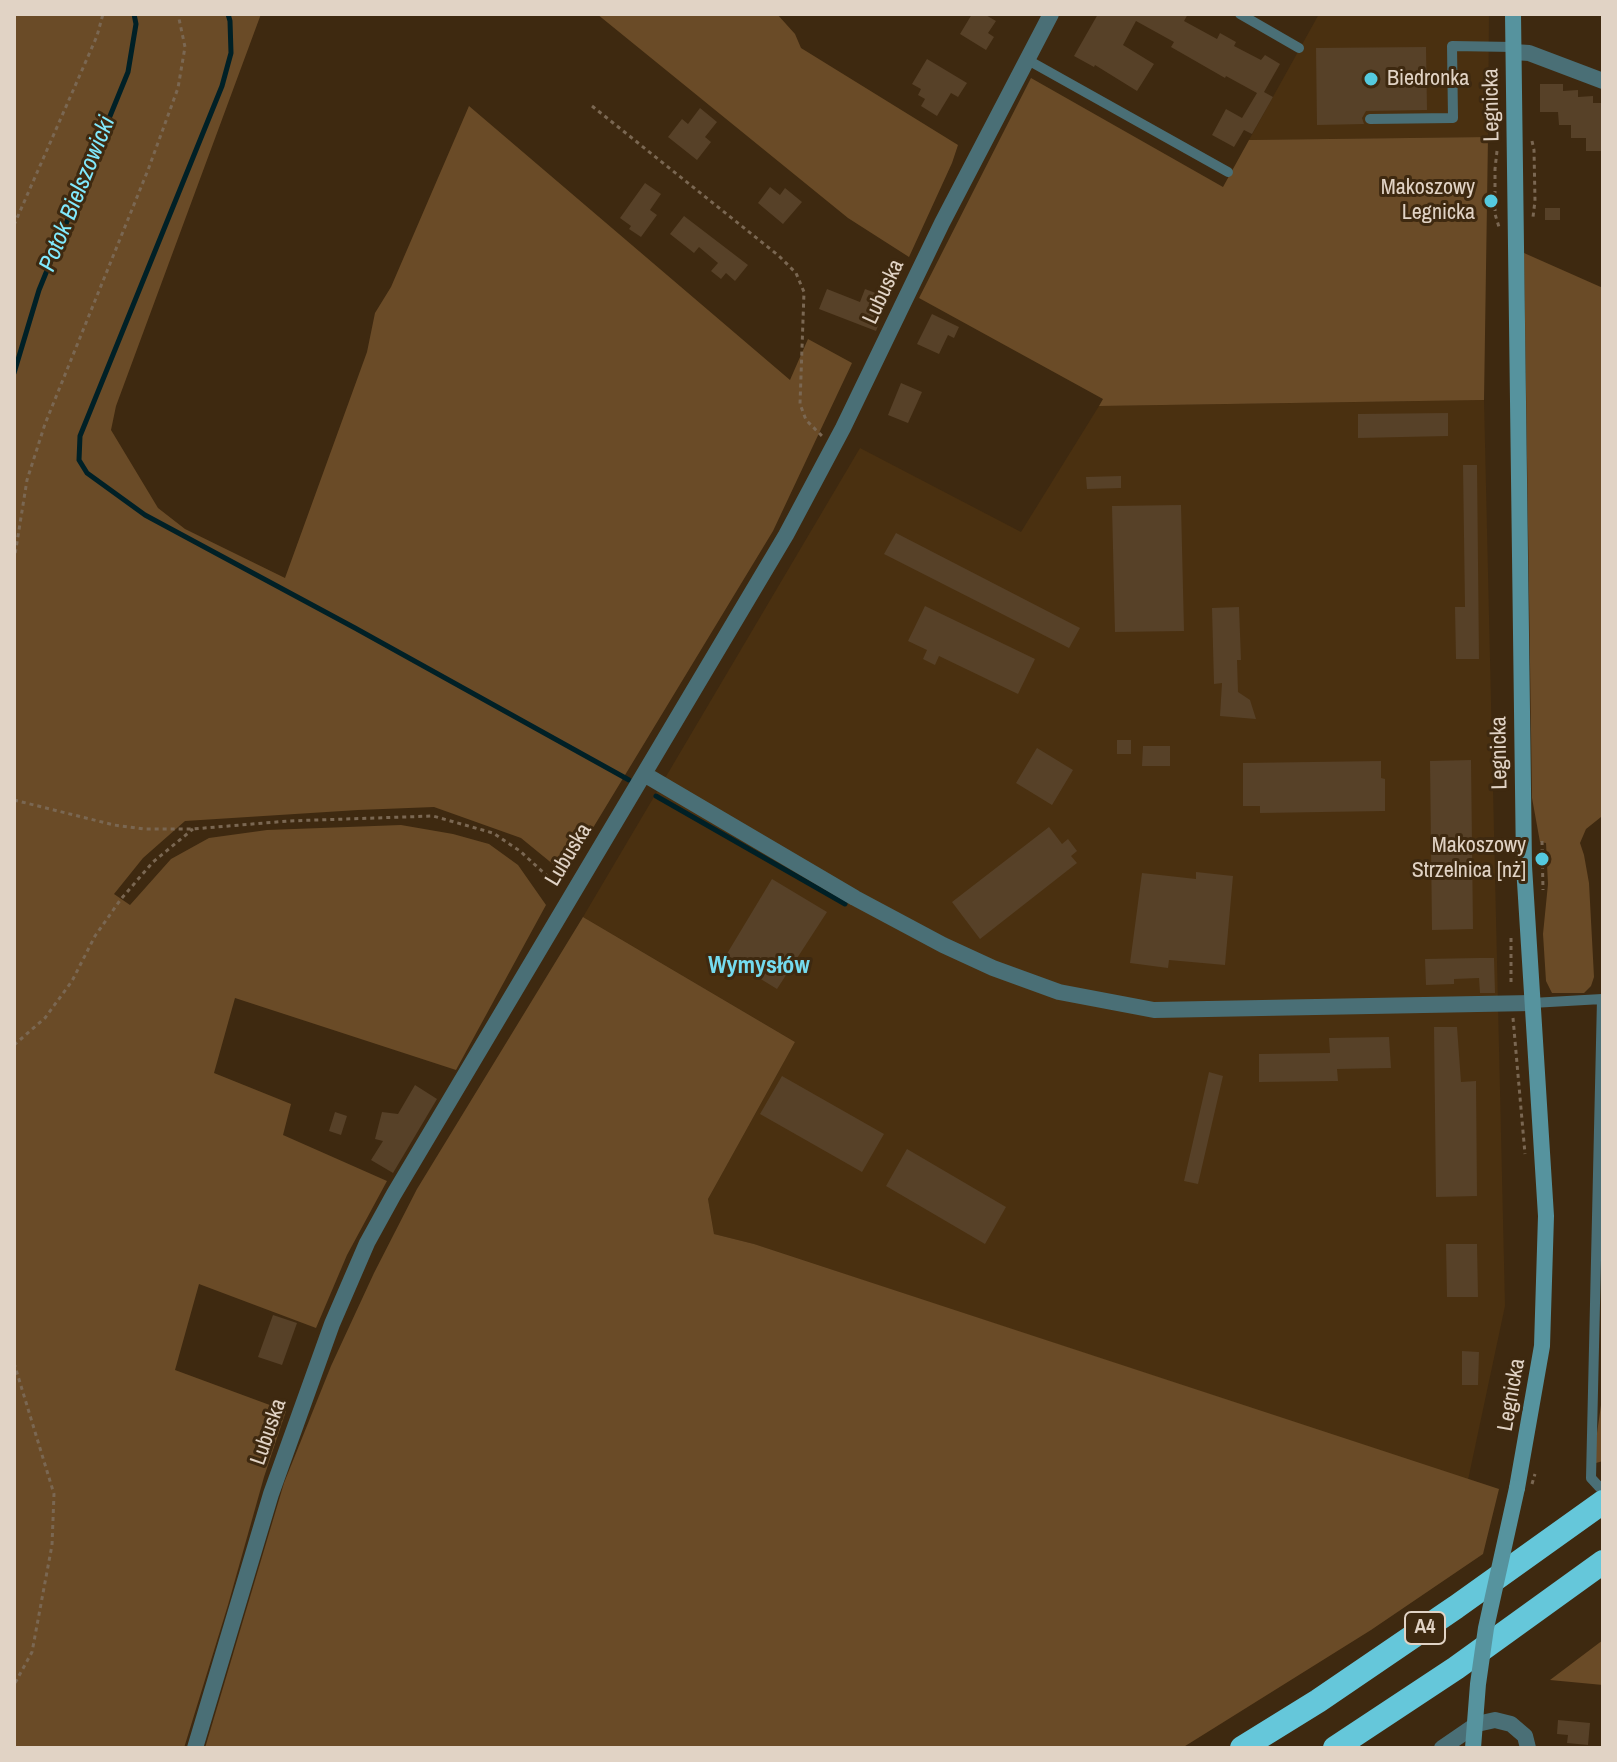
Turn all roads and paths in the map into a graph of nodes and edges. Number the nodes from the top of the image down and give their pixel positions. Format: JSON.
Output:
{"nodes":[{"id":1,"x":103,"y":14,"type":"edge"},
{"id":2,"x":178,"y":14,"type":"edge"},
{"id":3,"x":1051,"y":14,"type":"edge"},
{"id":4,"x":1240,"y":14,"type":"edge"},
{"id":5,"x":1513,"y":14,"type":"edge"},
{"id":6,"x":1299,"y":48,"type":"dead end"},
{"id":7,"x":1514,"y":49,"type":"junction"},
{"id":8,"x":1026,"y":59,"type":"junction"},
{"id":9,"x":1603,"y":81,"type":"edge"},
{"id":10,"x":592,"y":106,"type":"dead end"},
{"id":11,"x":1370,"y":119,"type":"dead end"},
{"id":12,"x":1498,"y":146,"type":"dead end"},
{"id":13,"x":1534,"y":150,"type":"dead end"},
{"id":14,"x":1228,"y":172,"type":"dead end"},
{"id":15,"x":1495,"y":214,"type":"dead end"},
{"id":16,"x":1532,"y":221,"type":"dead end"},
{"id":17,"x":14,"y":225,"type":"edge"},
{"id":18,"x":833,"y":447,"type":"junction"},
{"id":19,"x":14,"y":561,"type":"edge"},
{"id":20,"x":644,"y":774,"type":"junction"},
{"id":21,"x":14,"y":800,"type":"edge"},
{"id":22,"x":193,"y":829,"type":"junction"},
{"id":23,"x":1542,"y":841,"type":"dead end"},
{"id":24,"x":1544,"y":885,"type":"dead end"},
{"id":25,"x":570,"y":896,"type":"junction"},
{"id":26,"x":1532,"y":1003,"type":"junction"},
{"id":27,"x":14,"y":1045,"type":"edge"},
{"id":28,"x":1520,"y":1091,"type":"dead end"},
{"id":29,"x":1524,"y":1151,"type":"dead end"},
{"id":30,"x":14,"y":1363,"type":"edge"},
{"id":31,"x":1603,"y":1491,"type":"edge"},
{"id":32,"x":1603,"y":1502,"type":"edge"},
{"id":33,"x":1603,"y":1562,"type":"edge"},
{"id":34,"x":14,"y":1685,"type":"edge"},
{"id":35,"x":195,"y":1748,"type":"edge"},
{"id":36,"x":1242,"y":1748,"type":"edge"},
{"id":37,"x":1335,"y":1748,"type":"edge"},
{"id":38,"x":1442,"y":1748,"type":"edge"},
{"id":39,"x":1473,"y":1748,"type":"edge"},
{"id":40,"x":1528,"y":1748,"type":"edge"}],
"edges":[{"from":1,"to":17,"type":"path"},
{"from":2,"to":19,"type":"path"},
{"from":3,"to":8,"type":"street","name":"Lubuska"},
{"from":4,"to":6,"type":"lane"},
{"from":5,"to":7,"type":"main road","name":"Legnicka"},
{"from":7,"to":9,"type":"street"},
{"from":7,"to":11,"type":"lane"},
{"from":7,"to":26,"type":"main road","name":"Legnicka"},
{"from":8,"to":14,"type":"lane"},
{"from":8,"to":18,"type":"street","name":"Lubuska"},
{"from":10,"to":18,"type":"path"},
{"from":12,"to":15,"type":"path"},
{"from":13,"to":16,"type":"path"},
{"from":18,"to":20,"type":"street","name":"Lubuska"},
{"from":20,"to":25,"type":"street","name":"Lubuska"},
{"from":20,"to":26,"type":"street"},
{"from":21,"to":22,"type":"path"},
{"from":22,"to":25,"type":"path"},
{"from":22,"to":27,"type":"path"},
{"from":23,"to":24,"type":"path"},
{"from":25,"to":35,"type":"street","name":"Lubuska"},
{"from":26,"to":31,"type":"lane"},
{"from":26,"to":39,"type":"main road","name":"Legnicka","bridge":true},
{"from":28,"to":29,"type":"path"},
{"from":30,"to":34,"type":"path"},
{"from":32,"to":36,"type":"highway","number":"A4"},
{"from":33,"to":37,"type":"highway","number":"A4"},
{"from":38,"to":40,"type":"street"}]}
